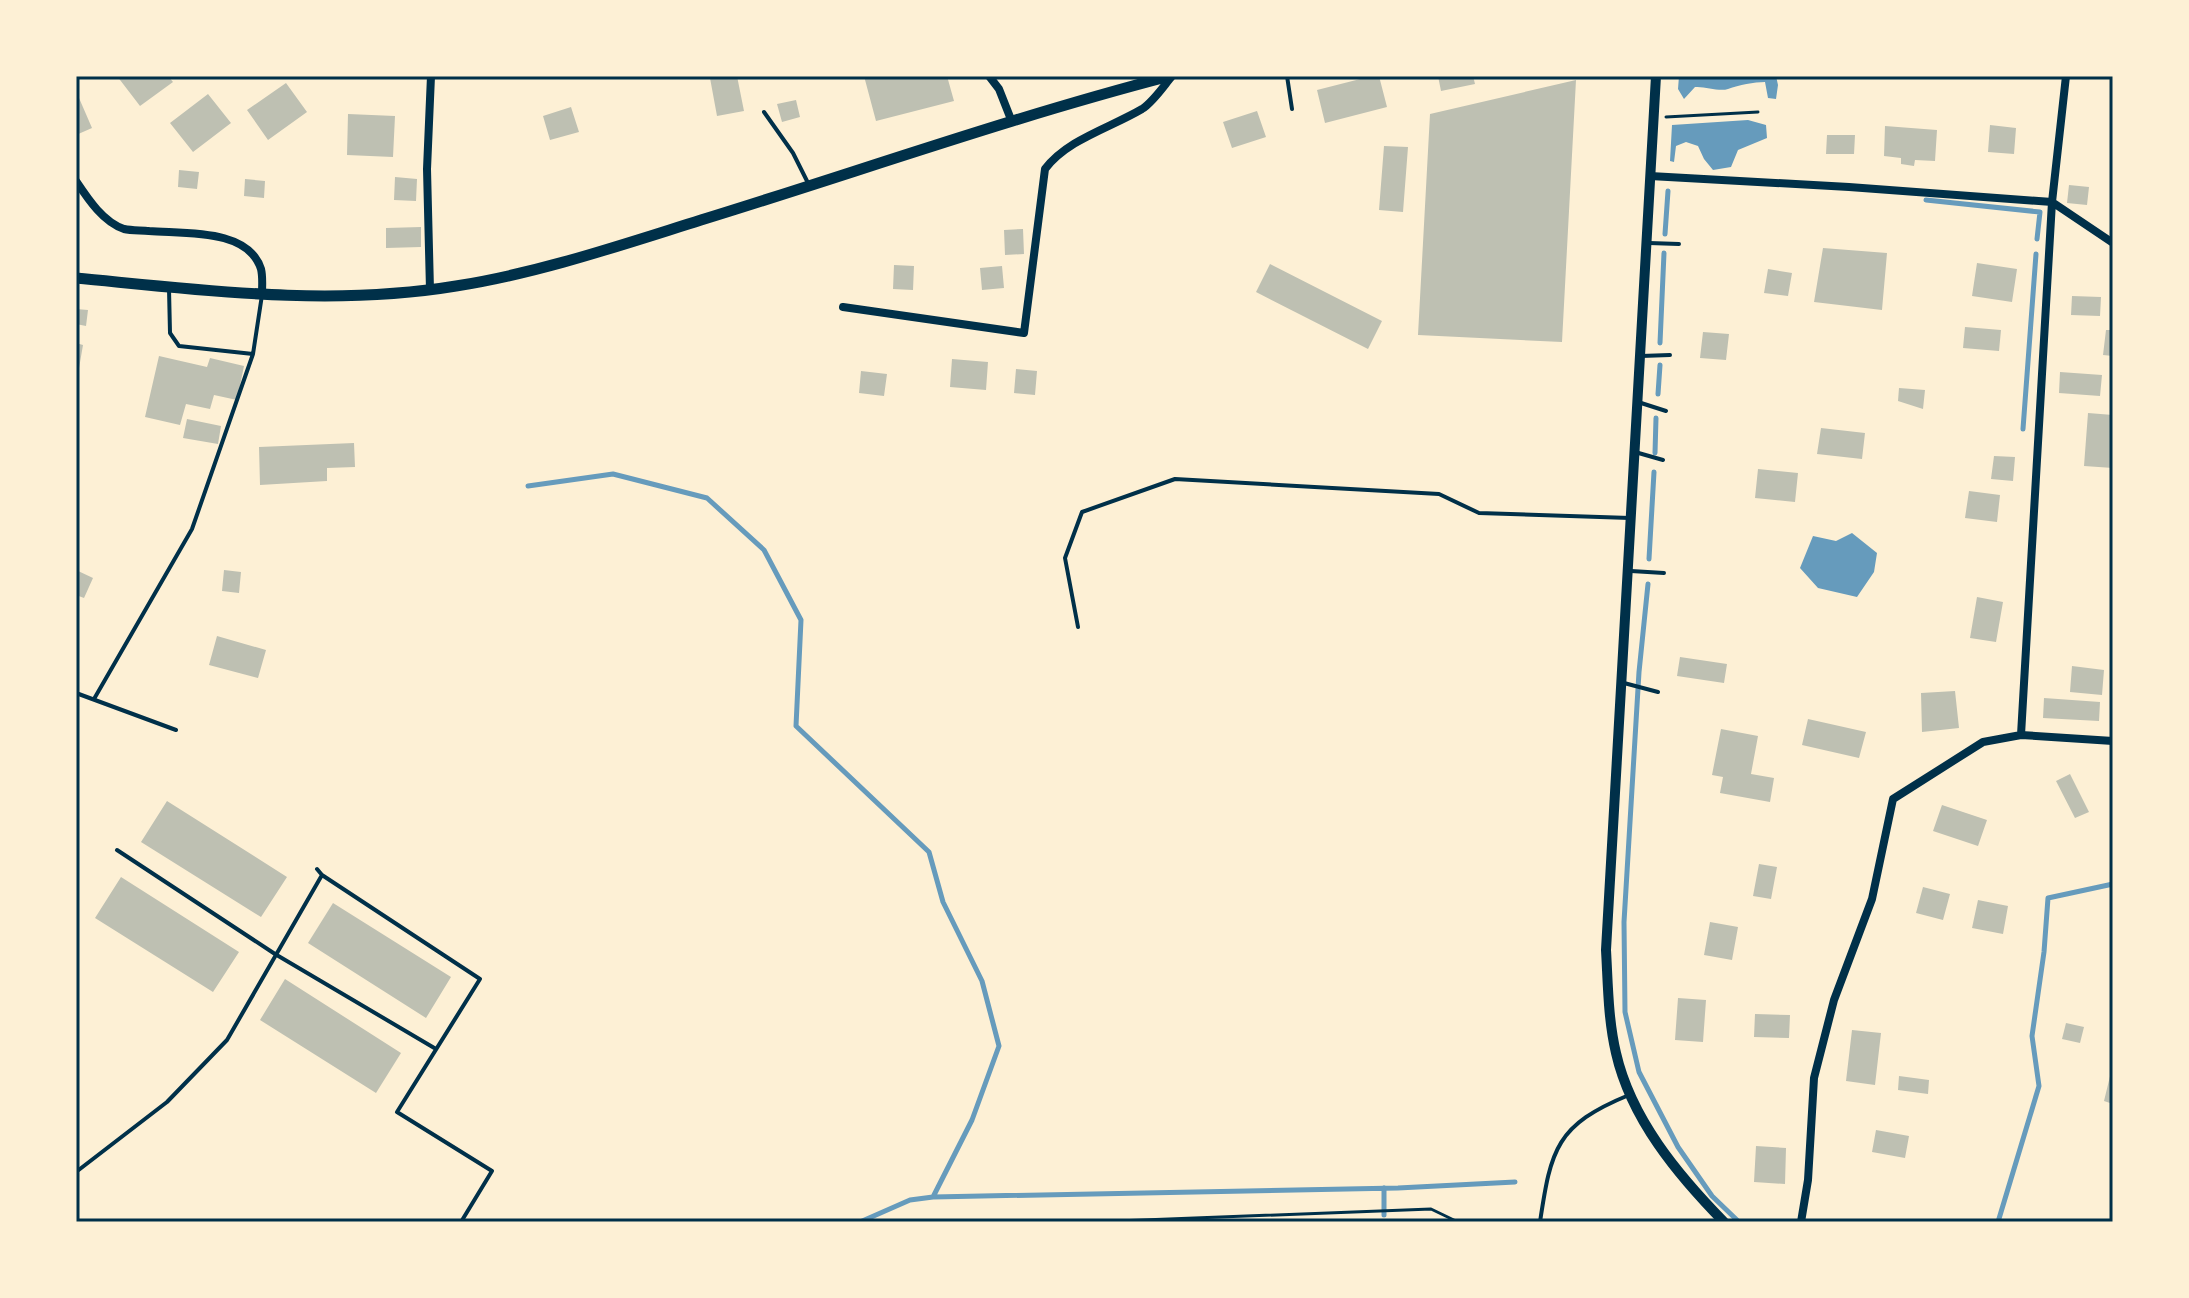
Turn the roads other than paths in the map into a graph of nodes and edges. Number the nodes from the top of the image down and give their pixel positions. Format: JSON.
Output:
{"nodes":[{"id":1,"x":431,"y":76,"type":"edge"},
{"id":2,"x":989,"y":76,"type":"edge"},
{"id":3,"x":1171,"y":76,"type":"edge"},
{"id":4,"x":1287,"y":76,"type":"edge"},
{"id":5,"x":1656,"y":76,"type":"edge"},
{"id":6,"x":2066,"y":76,"type":"edge"},
{"id":7,"x":1152,"y":78,"type":"edge"},
{"id":8,"x":1292,"y":109,"type":"dead end"},
{"id":9,"x":764,"y":112,"type":"dead end"},
{"id":10,"x":1012,"y":122,"type":"junction"},
{"id":11,"x":1650,"y":176,"type":"junction"},
{"id":12,"x":76,"y":181,"type":"edge"},
{"id":13,"x":810,"y":187,"type":"junction"},
{"id":14,"x":2052,"y":202,"type":"junction"},
{"id":15,"x":1647,"y":243,"type":"junction"},
{"id":16,"x":2113,"y":243,"type":"edge"},
{"id":17,"x":1679,"y":244,"type":"dead end"},
{"id":18,"x":76,"y":278,"type":"edge"},
{"id":19,"x":169,"y":287,"type":"junction"},
{"id":20,"x":430,"y":290,"type":"junction"},
{"id":21,"x":262,"y":294,"type":"junction"},
{"id":22,"x":843,"y":307,"type":"dead end"},
{"id":23,"x":253,"y":354,"type":"junction"},
{"id":24,"x":1670,"y":355,"type":"dead end"},
{"id":25,"x":1641,"y":356,"type":"junction"},
{"id":26,"x":1638,"y":402,"type":"junction"},
{"id":27,"x":1666,"y":411,"type":"dead end"},
{"id":28,"x":1635,"y":452,"type":"junction"},
{"id":29,"x":1663,"y":460,"type":"dead end"},
{"id":30,"x":1632,"y":518,"type":"junction"},
{"id":31,"x":1628,"y":571,"type":"junction"},
{"id":32,"x":1664,"y":573,"type":"dead end"},
{"id":33,"x":1078,"y":627,"type":"dead end"},
{"id":34,"x":1625,"y":684,"type":"junction"},
{"id":35,"x":1658,"y":692,"type":"dead end"},
{"id":36,"x":76,"y":693,"type":"edge"},
{"id":37,"x":94,"y":699,"type":"junction"},
{"id":38,"x":176,"y":730,"type":"dead end"},
{"id":39,"x":2021,"y":735,"type":"junction"},
{"id":40,"x":2113,"y":741,"type":"edge"},
{"id":41,"x":117,"y":850,"type":"dead end"},
{"id":42,"x":317,"y":869,"type":"dead end"},
{"id":43,"x":322,"y":875,"type":"junction"},
{"id":44,"x":275,"y":954,"type":"junction"},
{"id":45,"x":436,"y":1049,"type":"junction"},
{"id":46,"x":1631,"y":1094,"type":"junction"},
{"id":47,"x":76,"y":1172,"type":"edge"},
{"id":48,"x":461,"y":1222,"type":"edge"},
{"id":49,"x":1540,"y":1222,"type":"edge"},
{"id":50,"x":1724,"y":1222,"type":"edge"},
{"id":51,"x":1801,"y":1222,"type":"edge"}],
"edges":[{"from":1,"to":20,"type":"street"},
{"from":2,"to":10,"type":"street"},
{"from":3,"to":7,"type":"main road"},
{"from":3,"to":22,"type":"street"},
{"from":4,"to":8,"type":"lane"},
{"from":5,"to":11,"type":"street"},
{"from":6,"to":14,"type":"street"},
{"from":7,"to":10,"type":"main road"},
{"from":9,"to":13,"type":"lane"},
{"from":10,"to":13,"type":"main road"},
{"from":11,"to":14,"type":"street"},
{"from":11,"to":15,"type":"street"},
{"from":12,"to":21,"type":"street"},
{"from":13,"to":20,"type":"main road"},
{"from":14,"to":16,"type":"street"},
{"from":14,"to":39,"type":"street"},
{"from":15,"to":17,"type":"lane"},
{"from":15,"to":25,"type":"street"},
{"from":18,"to":19,"type":"main road"},
{"from":19,"to":21,"type":"main road"},
{"from":19,"to":23,"type":"lane"},
{"from":20,"to":21,"type":"main road"},
{"from":21,"to":23,"type":"lane"},
{"from":23,"to":37,"type":"lane"},
{"from":24,"to":25,"type":"lane"},
{"from":25,"to":26,"type":"street"},
{"from":26,"to":27,"type":"lane"},
{"from":26,"to":28,"type":"street"},
{"from":28,"to":29,"type":"lane"},
{"from":28,"to":30,"type":"street"},
{"from":30,"to":31,"type":"street"},
{"from":30,"to":33,"type":"lane"},
{"from":31,"to":32,"type":"lane"},
{"from":31,"to":34,"type":"street"},
{"from":34,"to":35,"type":"lane"},
{"from":34,"to":46,"type":"street"},
{"from":36,"to":37,"type":"lane"},
{"from":37,"to":38,"type":"lane"},
{"from":39,"to":40,"type":"street"},
{"from":39,"to":51,"type":"street"},
{"from":41,"to":44,"type":"lane"},
{"from":42,"to":43,"type":"lane"},
{"from":43,"to":44,"type":"lane"},
{"from":43,"to":45,"type":"lane"},
{"from":44,"to":45,"type":"lane"},
{"from":44,"to":47,"type":"lane"},
{"from":45,"to":48,"type":"lane"},
{"from":46,"to":49,"type":"lane"},
{"from":46,"to":50,"type":"street"}]}
